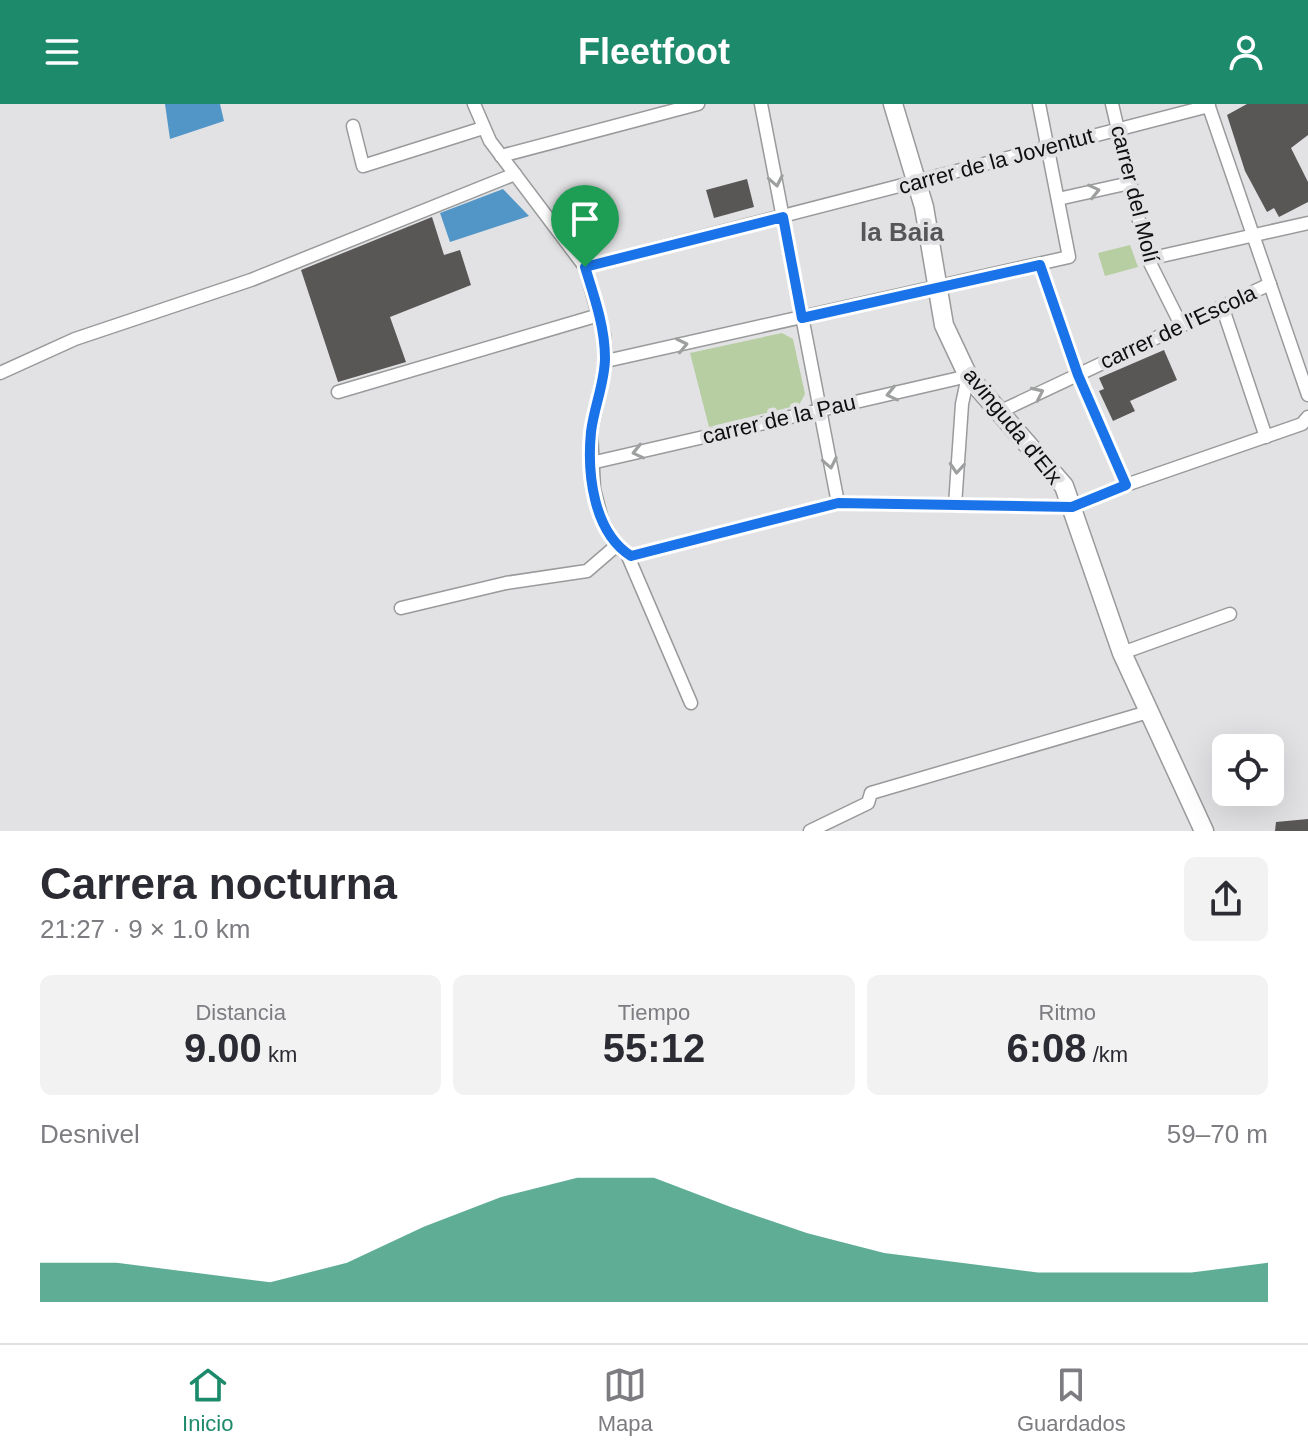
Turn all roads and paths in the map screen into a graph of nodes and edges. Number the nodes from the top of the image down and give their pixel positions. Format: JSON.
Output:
{"nodes":[{"id":1,"x":474,"y":104,"type":"edge"},
{"id":2,"x":698,"y":104,"type":"edge"},
{"id":3,"x":761,"y":104,"type":"edge"},
{"id":4,"x":893,"y":104,"type":"edge"},
{"id":5,"x":1039,"y":104,"type":"edge"},
{"id":6,"x":1112,"y":104,"type":"edge"},
{"id":7,"x":1208,"y":105,"type":"edge"},
{"id":8,"x":353,"y":126,"type":"dead end"},
{"id":9,"x":483,"y":128,"type":"junction"},
{"id":10,"x":1118,"y":130,"type":"junction"},
{"id":11,"x":1048,"y":148,"type":"junction"},
{"id":12,"x":501,"y":156,"type":"junction"},
{"id":13,"x":515,"y":174,"type":"junction"},
{"id":14,"x":917,"y":182,"type":"junction"},
{"id":15,"x":1130,"y":183,"type":"junction"},
{"id":16,"x":1058,"y":199,"type":"junction"},
{"id":17,"x":783,"y":217,"type":"junction"},
{"id":18,"x":1308,"y":223,"type":"edge"},
{"id":19,"x":1253,"y":236,"type":"junction"},
{"id":20,"x":1148,"y":259,"type":"junction"},
{"id":21,"x":1040,"y":265,"type":"junction"},
{"id":22,"x":585,"y":267,"type":"junction"},
{"id":23,"x":1270,"y":284,"type":"junction"},
{"id":24,"x":938,"y":288,"type":"junction"},
{"id":25,"x":1222,"y":306,"type":"junction"},
{"id":26,"x":599,"y":315,"type":"junction"},
{"id":27,"x":802,"y":318,"type":"junction"},
{"id":28,"x":1181,"y":325,"type":"junction"},
{"id":29,"x":606,"y":361,"type":"junction"},
{"id":30,"x":0,"y":373,"type":"edge"},
{"id":31,"x":1078,"y":375,"type":"junction"},
{"id":32,"x":968,"y":376,"type":"junction"},
{"id":33,"x":338,"y":392,"type":"dead end"},
{"id":34,"x":1308,"y":395,"type":"edge"},
{"id":35,"x":820,"y":410,"type":"junction"},
{"id":36,"x":999,"y":412,"type":"junction"},
{"id":37,"x":1308,"y":417,"type":"edge"},
{"id":38,"x":1266,"y":437,"type":"junction"},
{"id":39,"x":591,"y":463,"type":"junction"},
{"id":40,"x":1126,"y":485,"type":"junction"},
{"id":41,"x":838,"y":503,"type":"junction"},
{"id":42,"x":955,"y":505,"type":"junction"},
{"id":43,"x":1072,"y":507,"type":"junction"},
{"id":44,"x":616,"y":546,"type":"junction"},
{"id":45,"x":629,"y":555,"type":"junction"},
{"id":46,"x":401,"y":608,"type":"dead end"},
{"id":47,"x":1230,"y":614,"type":"dead end"},
{"id":48,"x":1122,"y":653,"type":"junction"},
{"id":49,"x":691,"y":703,"type":"dead end"},
{"id":50,"x":1148,"y":712,"type":"junction"},
{"id":51,"x":810,"y":831,"type":"edge"},
{"id":52,"x":1204,"y":831,"type":"edge"}],
"edges":[{"from":1,"to":9,"type":"street"},
{"from":2,"to":12,"type":"street"},
{"from":3,"to":17,"type":"street","one_way":true},
{"from":4,"to":14,"type":"main road","name":"avinguda d'Elx"},
{"from":5,"to":11,"type":"street"},
{"from":6,"to":10,"type":"street","name":"carrer del Molí"},
{"from":7,"to":10,"type":"street","name":"carrer de la Joventut"},
{"from":7,"to":19,"type":"street"},
{"from":8,"to":9,"type":"street"},
{"from":9,"to":12,"type":"street"},
{"from":10,"to":11,"type":"street","name":"carrer de la Joventut"},
{"from":10,"to":15,"type":"street","name":"carrer del Molí"},
{"from":11,"to":14,"type":"street","name":"carrer de la Joventut"},
{"from":11,"to":16,"type":"street"},
{"from":12,"to":13,"type":"street"},
{"from":13,"to":22,"type":"street"},
{"from":13,"to":30,"type":"street"},
{"from":14,"to":17,"type":"street","name":"carrer de la Joventut"},
{"from":14,"to":24,"type":"main road","name":"avinguda d'Elx"},
{"from":16,"to":15,"type":"street","one_way":true},
{"from":15,"to":20,"type":"street","name":"carrer del Molí"},
{"from":16,"to":21,"type":"street"},
{"from":17,"to":22,"type":"street","name":"carrer de la Joventut"},
{"from":17,"to":27,"type":"street"},
{"from":18,"to":19,"type":"street"},
{"from":19,"to":20,"type":"street"},
{"from":19,"to":23,"type":"street"},
{"from":20,"to":28,"type":"street","name":"carrer del Molí"},
{"from":21,"to":24,"type":"street"},
{"from":21,"to":31,"type":"street"},
{"from":22,"to":26,"type":"street"},
{"from":23,"to":25,"type":"street","name":"carrer de l'Escola"},
{"from":23,"to":34,"type":"street"},
{"from":24,"to":27,"type":"street"},
{"from":24,"to":32,"type":"main road","name":"avinguda d'Elx"},
{"from":25,"to":28,"type":"street","name":"carrer de l'Escola"},
{"from":25,"to":38,"type":"street"},
{"from":26,"to":29,"type":"street"},
{"from":26,"to":33,"type":"street"},
{"from":29,"to":27,"type":"street","one_way":true},
{"from":27,"to":35,"type":"street"},
{"from":28,"to":31,"type":"street","name":"carrer de l'Escola"},
{"from":29,"to":39,"type":"street"},
{"from":36,"to":31,"type":"street","name":"carrer de l'Escola","one_way":true},
{"from":31,"to":40,"type":"street"},
{"from":32,"to":35,"type":"street","name":"carrer de la Pau","one_way":true},
{"from":32,"to":36,"type":"main road","name":"avinguda d'Elx"},
{"from":32,"to":42,"type":"street","one_way":true},
{"from":35,"to":39,"type":"street","name":"carrer de la Pau","one_way":true},
{"from":35,"to":41,"type":"street","one_way":true},
{"from":36,"to":43,"type":"main road","name":"avinguda d'Elx"},
{"from":37,"to":38,"type":"street"},
{"from":38,"to":40,"type":"street"},
{"from":39,"to":44,"type":"street"},
{"from":40,"to":43,"type":"street"},
{"from":41,"to":42,"type":"street"},
{"from":41,"to":45,"type":"street"},
{"from":42,"to":43,"type":"street"},
{"from":43,"to":48,"type":"main road","name":"avinguda d'Elx"},
{"from":44,"to":45,"type":"street"},
{"from":44,"to":46,"type":"street"},
{"from":45,"to":49,"type":"street"},
{"from":47,"to":48,"type":"street"},
{"from":48,"to":50,"type":"main road","name":"avinguda d'Elx"},
{"from":50,"to":51,"type":"street"},
{"from":50,"to":52,"type":"main road","name":"avinguda d'Elx"}]}
